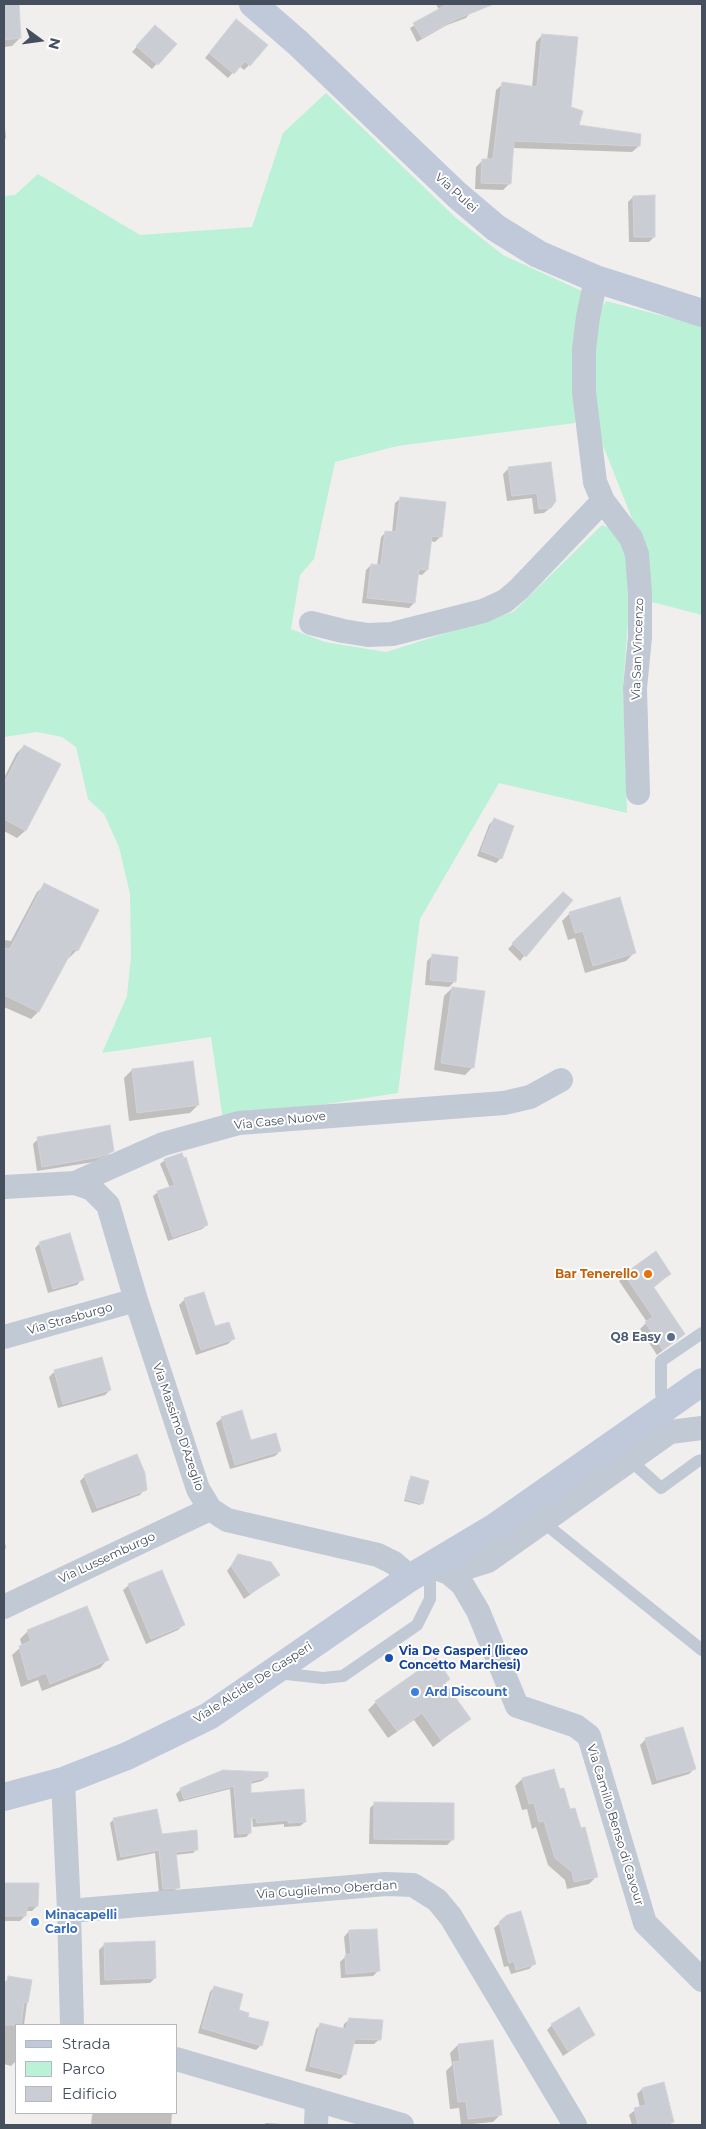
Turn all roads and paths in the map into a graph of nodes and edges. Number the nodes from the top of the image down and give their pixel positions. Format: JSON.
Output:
{"nodes":[{"id":1,"x":268,"y":8,"type":"edge"},
{"id":2,"x":596,"y":279,"type":"junction"},
{"id":3,"x":702,"y":313,"type":"edge"},
{"id":4,"x":603,"y":500,"type":"junction"},
{"id":5,"x":311,"y":623,"type":"dead end"},
{"id":6,"x":638,"y":793,"type":"dead end"},
{"id":7,"x":561,"y":1080,"type":"dead end"},
{"id":8,"x":75,"y":1183,"type":"junction"},
{"id":9,"x":4,"y":1187,"type":"edge"},
{"id":10,"x":136,"y":1300,"type":"junction"},
{"id":11,"x":702,"y":1333,"type":"edge"},
{"id":12,"x":4,"y":1337,"type":"edge"},
{"id":13,"x":702,"y":1366,"type":"edge"},
{"id":14,"x":702,"y":1382,"type":"edge"},
{"id":15,"x":661,"y":1394,"type":"junction"},
{"id":16,"x":657,"y":1428,"type":"junction"},
{"id":17,"x":702,"y":1428,"type":"edge"},
{"id":18,"x":630,"y":1460,"type":"junction"},
{"id":19,"x":702,"y":1460,"type":"edge"},
{"id":20,"x":210,"y":1509,"type":"junction"},
{"id":21,"x":543,"y":1522,"type":"junction"},
{"id":22,"x":378,"y":1555,"type":"junction"},
{"id":23,"x":488,"y":1561,"type":"junction"},
{"id":24,"x":431,"y":1568,"type":"junction"},
{"id":25,"x":4,"y":1607,"type":"edge"},
{"id":26,"x":478,"y":1611,"type":"junction"},
{"id":27,"x":702,"y":1650,"type":"edge"},
{"id":28,"x":272,"y":1672,"type":"junction"},
{"id":29,"x":63,"y":1781,"type":"junction"},
{"id":30,"x":4,"y":1797,"type":"edge"},
{"id":31,"x":69,"y":1911,"type":"junction"},
{"id":32,"x":702,"y":1980,"type":"edge"},
{"id":33,"x":72,"y":2024,"type":"edge"},
{"id":34,"x":178,"y":2060,"type":"edge"},
{"id":35,"x":318,"y":2100,"type":"junction"},
{"id":36,"x":316,"y":2125,"type":"edge"},
{"id":37,"x":402,"y":2125,"type":"edge"},
{"id":38,"x":575,"y":2125,"type":"edge"}],
"edges":[{"from":1,"to":2,"type":"main road","name":"Via Pulei"},
{"from":2,"to":3,"type":"main road","name":"Via Pulei"},
{"from":2,"to":4,"type":"street","name":"Via San Vincenzo"},
{"from":4,"to":5,"type":"street"},
{"from":4,"to":6,"type":"street","name":"Via San Vincenzo"},
{"from":7,"to":8,"type":"street","name":"Via Case Nuove"},
{"from":8,"to":9,"type":"street","name":"Via Case Nuove"},
{"from":8,"to":10,"type":"street","name":"Via Massimo D'Azeglio"},
{"from":10,"to":12,"type":"street","name":"Via Strasburgo"},
{"from":10,"to":20,"type":"street","name":"Via Massimo D'Azeglio"},
{"from":11,"to":15,"type":"lane"},
{"from":13,"to":15,"type":"main road"},
{"from":14,"to":16,"type":"main road"},
{"from":15,"to":24,"type":"main road"},
{"from":16,"to":17,"type":"street"},
{"from":16,"to":18,"type":"street"},
{"from":16,"to":24,"type":"main road"},
{"from":18,"to":19,"type":"lane"},
{"from":18,"to":21,"type":"street"},
{"from":20,"to":22,"type":"street"},
{"from":20,"to":25,"type":"street","name":"Via Lussemburgo"},
{"from":21,"to":23,"type":"street"},
{"from":21,"to":27,"type":"lane"},
{"from":22,"to":24,"type":"street"},
{"from":22,"to":24,"type":"street"},
{"from":23,"to":24,"type":"street"},
{"from":23,"to":26,"type":"street"},
{"from":24,"to":26,"type":"street","name":"Via Camillo Benso di Cavour"},
{"from":24,"to":28,"type":"main road","name":"Viale Alcide De Gasperi"},
{"from":24,"to":28,"type":"lane"},
{"from":26,"to":32,"type":"street","name":"Via Camillo Benso di Cavour"},
{"from":28,"to":29,"type":"main road","name":"Viale Alcide De Gasperi"},
{"from":29,"to":30,"type":"main road","name":"Viale Alcide De Gasperi"},
{"from":29,"to":31,"type":"street"},
{"from":31,"to":33,"type":"street"},
{"from":31,"to":38,"type":"street","name":"Via Guglielmo Oberdan"},
{"from":34,"to":35,"type":"street"},
{"from":35,"to":36,"type":"street"},
{"from":35,"to":37,"type":"street"}]}
